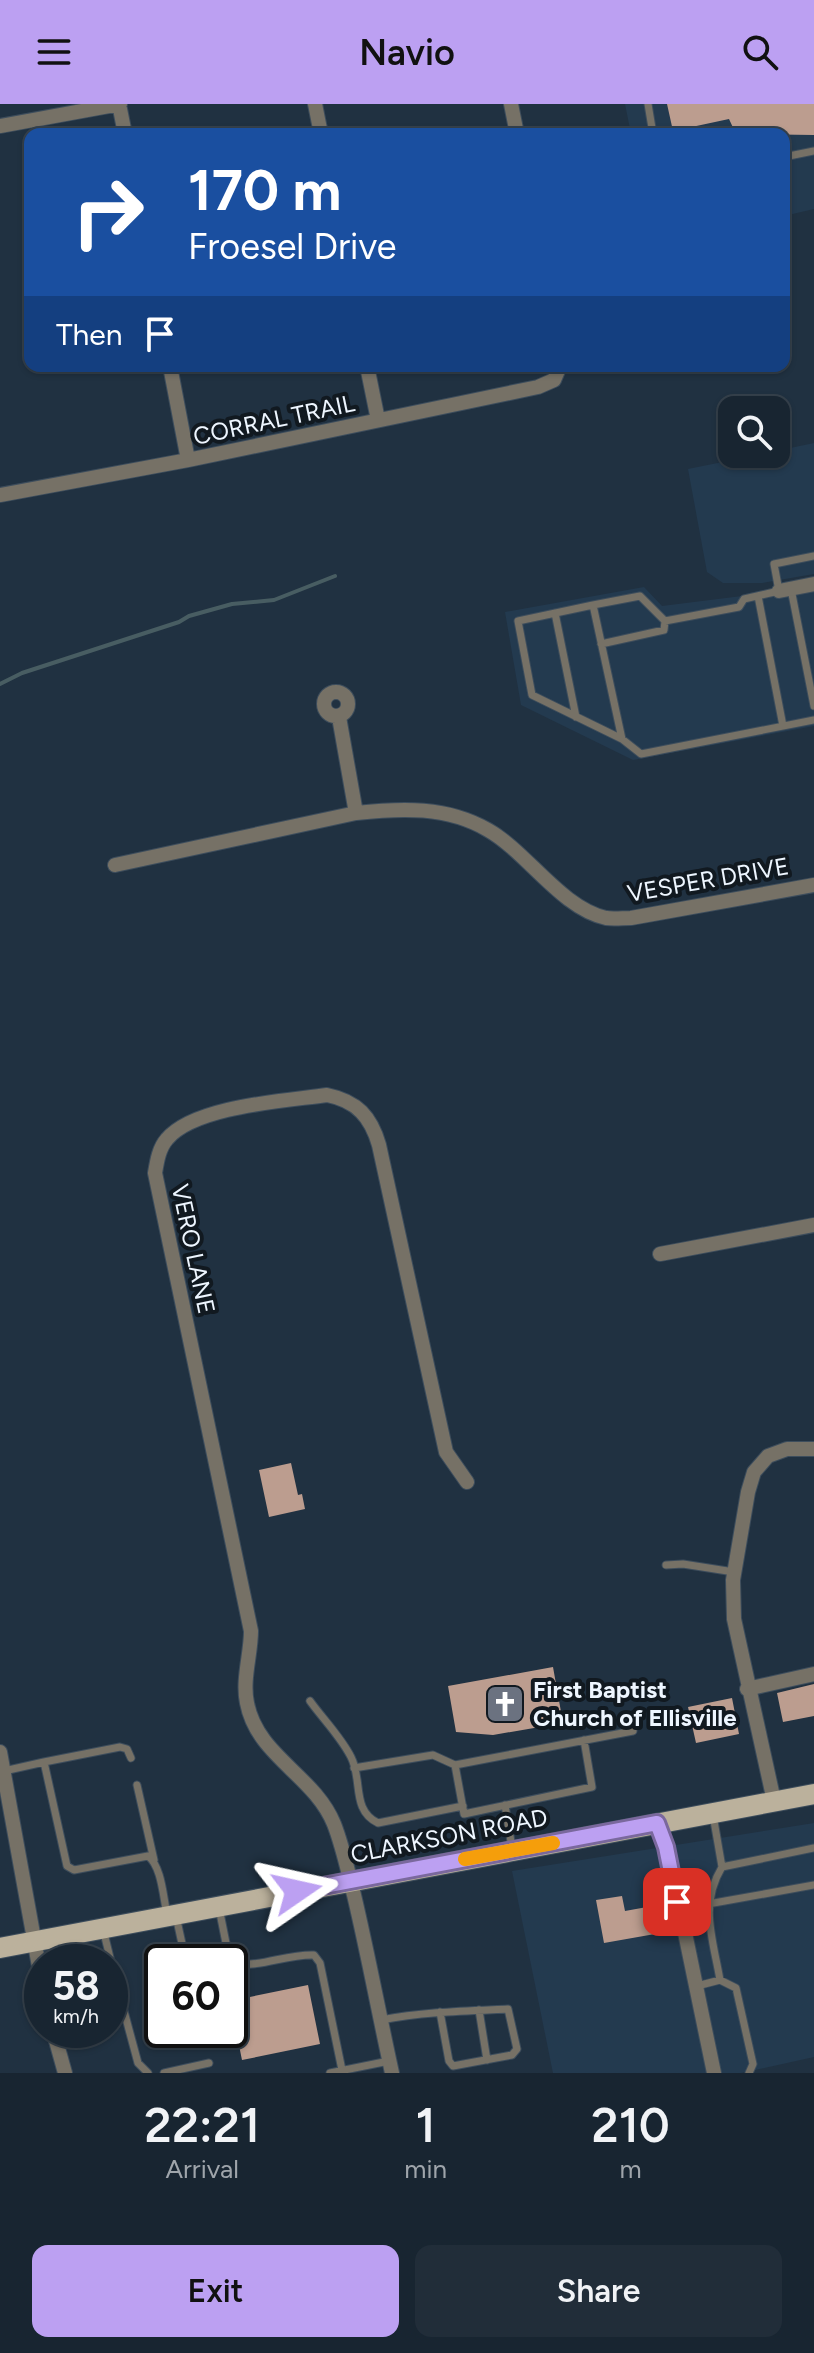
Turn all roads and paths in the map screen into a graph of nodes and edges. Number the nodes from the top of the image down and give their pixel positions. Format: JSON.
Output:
{"nodes":[{"id":1,"x":120,"y":104,"type":"edge"},
{"id":2,"x":315,"y":104,"type":"edge"},
{"id":3,"x":511,"y":104,"type":"edge"},
{"id":4,"x":648,"y":104,"type":"edge"},
{"id":5,"x":0,"y":126,"type":"edge"},
{"id":6,"x":124,"y":128,"type":"edge"},
{"id":7,"x":320,"y":128,"type":"edge"},
{"id":8,"x":516,"y":128,"type":"edge"},
{"id":9,"x":652,"y":128,"type":"edge"},
{"id":10,"x":814,"y":151,"type":"edge"},
{"id":11,"x":790,"y":156,"type":"edge"},
{"id":12,"x":171,"y":372,"type":"edge"},
{"id":13,"x":368,"y":372,"type":"edge"},
{"id":14,"x":557,"y":373,"type":"edge"},
{"id":15,"x":378,"y":420,"type":"junction"},
{"id":16,"x":188,"y":460,"type":"junction"},
{"id":17,"x":0,"y":495,"type":"edge"},
{"id":18,"x":814,"y":556,"type":"edge"},
{"id":19,"x":814,"y":584,"type":"edge"},
{"id":20,"x":785,"y":590,"type":"junction"},
{"id":21,"x":758,"y":596,"type":"junction"},
{"id":22,"x":593,"y":605,"type":"junction"},
{"id":23,"x":555,"y":613,"type":"junction"},
{"id":24,"x":665,"y":621,"type":"junction"},
{"id":25,"x":601,"y":644,"type":"junction"},
{"id":26,"x":814,"y":706,"type":"edge"},
{"id":27,"x":339,"y":717,"type":"dead end"},
{"id":28,"x":576,"y":717,"type":"junction"},
{"id":29,"x":814,"y":720,"type":"edge"},
{"id":30,"x":783,"y":726,"type":"junction"},
{"id":31,"x":622,"y":739,"type":"junction"},
{"id":32,"x":356,"y":813,"type":"junction"},
{"id":33,"x":115,"y":865,"type":"dead end"},
{"id":34,"x":814,"y":885,"type":"edge"},
{"id":35,"x":814,"y":1225,"type":"edge"},
{"id":36,"x":660,"y":1254,"type":"dead end"},
{"id":37,"x":814,"y":1449,"type":"edge"},
{"id":38,"x":467,"y":1482,"type":"dead end"},
{"id":39,"x":666,"y":1565,"type":"dead end"},
{"id":40,"x":734,"y":1572,"type":"junction"},
{"id":41,"x":814,"y":1674,"type":"edge"},
{"id":42,"x":747,"y":1689,"type":"junction"},
{"id":43,"x":310,"y":1701,"type":"dead end"},
{"id":44,"x":633,"y":1731,"type":"dead end"},
{"id":45,"x":584,"y":1740,"type":"junction"},
{"id":46,"x":0,"y":1752,"type":"edge"},
{"id":47,"x":131,"y":1758,"type":"dead end"},
{"id":48,"x":44,"y":1762,"type":"junction"},
{"id":49,"x":455,"y":1765,"type":"junction"},
{"id":50,"x":354,"y":1768,"type":"junction"},
{"id":51,"x":4,"y":1771,"type":"junction"},
{"id":52,"x":137,"y":1785,"type":"dead end"},
{"id":53,"x":520,"y":1792,"type":"dead end"},
{"id":54,"x":814,"y":1794,"type":"edge"},
{"id":55,"x":774,"y":1801,"type":"junction"},
{"id":56,"x":521,"y":1802,"type":"junction"},
{"id":57,"x":500,"y":1804,"type":"junction"},
{"id":58,"x":463,"y":1806,"type":"junction"},
{"id":59,"x":712,"y":1813,"type":"junction"},
{"id":60,"x":657,"y":1823,"type":"junction"},
{"id":61,"x":814,"y":1848,"type":"edge"},
{"id":62,"x":513,"y":1850,"type":"junction"},
{"id":63,"x":154,"y":1860,"type":"junction"},
{"id":64,"x":722,"y":1867,"type":"junction"},
{"id":65,"x":350,"y":1881,"type":"junction"},
{"id":66,"x":814,"y":1885,"type":"edge"},
{"id":67,"x":708,"y":1904,"type":"junction"},
{"id":68,"x":218,"y":1906,"type":"junction"},
{"id":69,"x":172,"y":1915,"type":"junction"},
{"id":70,"x":102,"y":1928,"type":"junction"},
{"id":71,"x":36,"y":1941,"type":"junction"},
{"id":72,"x":36,"y":1944,"type":"edge"},
{"id":73,"x":106,"y":1944,"type":"edge"},
{"id":74,"x":181,"y":1944,"type":"edge"},
{"id":75,"x":0,"y":1948,"type":"edge"},
{"id":76,"x":720,"y":1980,"type":"junction"},
{"id":77,"x":696,"y":1986,"type":"junction"},
{"id":78,"x":479,"y":2010,"type":"junction"},
{"id":79,"x":440,"y":2012,"type":"junction"},
{"id":80,"x":381,"y":2020,"type":"junction"},
{"id":81,"x":128,"y":2026,"type":"edge"},
{"id":82,"x":58,"y":2048,"type":"edge"},
{"id":83,"x":487,"y":2060,"type":"junction"},
{"id":84,"x":209,"y":2063,"type":"dead end"},
{"id":85,"x":390,"y":2067,"type":"edge"},
{"id":86,"x":342,"y":2070,"type":"junction"},
{"id":87,"x":65,"y":2073,"type":"edge"},
{"id":88,"x":148,"y":2073,"type":"edge"},
{"id":89,"x":164,"y":2073,"type":"edge"},
{"id":90,"x":330,"y":2073,"type":"edge"},
{"id":91,"x":714,"y":2073,"type":"edge"},
{"id":92,"x":749,"y":2073,"type":"edge"}],
"edges":[{"from":1,"to":5,"type":"street"},
{"from":1,"to":6,"type":"street"},
{"from":2,"to":7,"type":"street"},
{"from":3,"to":8,"type":"street"},
{"from":4,"to":9,"type":"lane"},
{"from":10,"to":11,"type":"lane"},
{"from":12,"to":16,"type":"street"},
{"from":13,"to":15,"type":"street"},
{"from":14,"to":15,"type":"street","name":"CORRAL TRAIL"},
{"from":15,"to":16,"type":"street","name":"CORRAL TRAIL"},
{"from":16,"to":17,"type":"street","name":"CORRAL TRAIL"},
{"from":18,"to":20,"type":"lane"},
{"from":19,"to":20,"type":"street"},
{"from":20,"to":21,"type":"lane"},
{"from":20,"to":26,"type":"lane"},
{"from":21,"to":24,"type":"lane"},
{"from":21,"to":30,"type":"lane"},
{"from":22,"to":23,"type":"lane"},
{"from":22,"to":24,"type":"lane"},
{"from":22,"to":25,"type":"lane"},
{"from":23,"to":28,"type":"lane"},
{"from":23,"to":28,"type":"lane"},
{"from":24,"to":25,"type":"lane"},
{"from":25,"to":31,"type":"lane"},
{"from":27,"to":32,"type":"street"},
{"from":28,"to":31,"type":"lane"},
{"from":29,"to":30,"type":"lane"},
{"from":30,"to":31,"type":"lane"},
{"from":32,"to":33,"type":"street","name":"VESPER DRIVE"},
{"from":32,"to":34,"type":"street","name":"VESPER DRIVE"},
{"from":35,"to":36,"type":"street"},
{"from":37,"to":40,"type":"street"},
{"from":38,"to":65,"type":"street","name":"VERO LANE"},
{"from":39,"to":40,"type":"lane"},
{"from":40,"to":42,"type":"street"},
{"from":41,"to":42,"type":"street"},
{"from":42,"to":55,"type":"street"},
{"from":43,"to":50,"type":"lane"},
{"from":44,"to":45,"type":"lane"},
{"from":45,"to":49,"type":"lane"},
{"from":45,"to":56,"type":"lane"},
{"from":46,"to":51,"type":"street"},
{"from":47,"to":48,"type":"lane"},
{"from":48,"to":51,"type":"lane"},
{"from":48,"to":63,"type":"lane"},
{"from":49,"to":50,"type":"lane"},
{"from":49,"to":58,"type":"lane"},
{"from":50,"to":58,"type":"lane"},
{"from":51,"to":71,"type":"street"},
{"from":52,"to":63,"type":"lane"},
{"from":53,"to":56,"type":"lane"},
{"from":54,"to":55,"type":"main road","name":"CLARKSON ROAD"},
{"from":55,"to":59,"type":"main road","name":"CLARKSON ROAD"},
{"from":56,"to":57,"type":"lane"},
{"from":57,"to":58,"type":"lane"},
{"from":57,"to":62,"type":"lane"},
{"from":59,"to":60,"type":"main road","name":"CLARKSON ROAD"},
{"from":59,"to":64,"type":"lane"},
{"from":60,"to":62,"type":"main road","name":"CLARKSON ROAD"},
{"from":60,"to":77,"type":"street"},
{"from":61,"to":64,"type":"lane"},
{"from":62,"to":65,"type":"main road","name":"CLARKSON ROAD"},
{"from":63,"to":69,"type":"lane"},
{"from":64,"to":67,"type":"lane"},
{"from":65,"to":68,"type":"main road","name":"CLARKSON ROAD"},
{"from":65,"to":80,"type":"street","name":"VERO LANE"},
{"from":66,"to":67,"type":"lane"},
{"from":67,"to":76,"type":"lane"},
{"from":68,"to":69,"type":"main road","name":"CLARKSON ROAD"},
{"from":68,"to":86,"type":"lane"},
{"from":69,"to":70,"type":"main road","name":"CLARKSON ROAD"},
{"from":69,"to":74,"type":"lane"},
{"from":70,"to":71,"type":"main road","name":"CLARKSON ROAD"},
{"from":70,"to":73,"type":"lane"},
{"from":71,"to":72,"type":"street"},
{"from":71,"to":75,"type":"main road","name":"CLARKSON ROAD"},
{"from":76,"to":77,"type":"lane"},
{"from":76,"to":92,"type":"lane"},
{"from":77,"to":91,"type":"street"},
{"from":78,"to":79,"type":"lane"},
{"from":78,"to":83,"type":"lane"},
{"from":78,"to":83,"type":"lane"},
{"from":79,"to":80,"type":"lane"},
{"from":79,"to":83,"type":"lane"},
{"from":80,"to":85,"type":"street","name":"VERO LANE"},
{"from":81,"to":88,"type":"lane"},
{"from":82,"to":87,"type":"street"},
{"from":84,"to":89,"type":"lane"},
{"from":85,"to":86,"type":"lane"},
{"from":86,"to":90,"type":"lane"}]}
